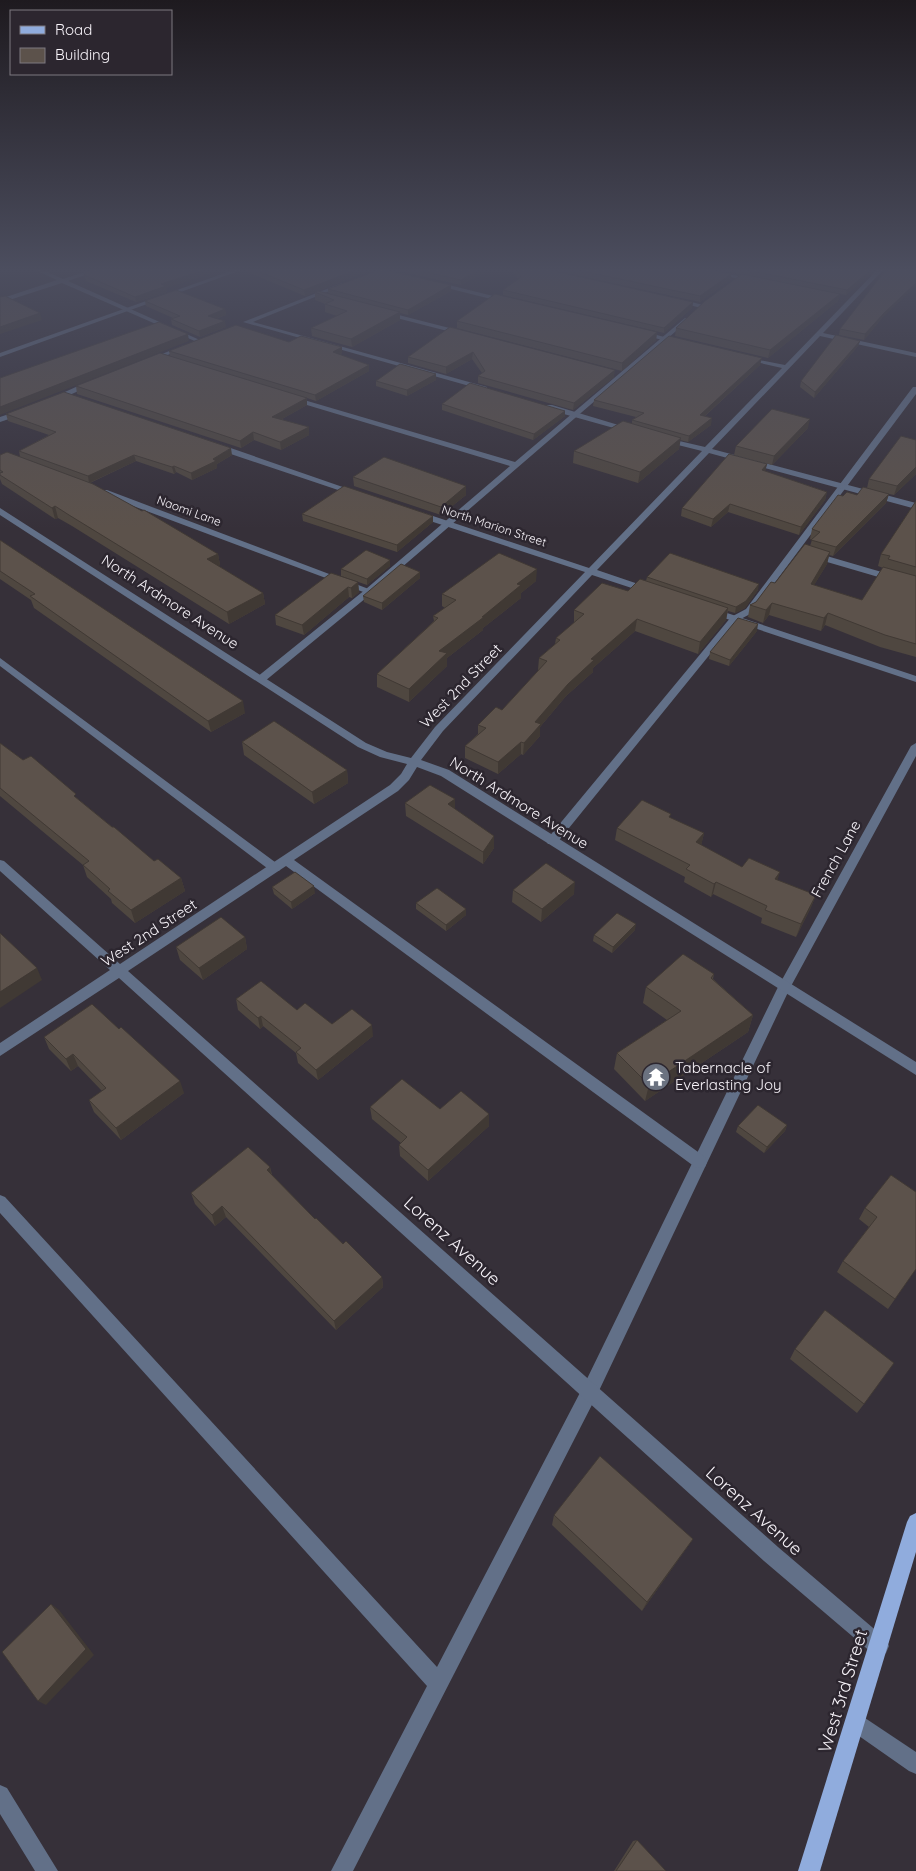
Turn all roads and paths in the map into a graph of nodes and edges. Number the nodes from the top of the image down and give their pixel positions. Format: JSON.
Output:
{"nodes":[{"id":1,"x":163,"y":355,"type":"edge"},
{"id":2,"x":359,"y":355,"type":"edge"},
{"id":3,"x":647,"y":355,"type":"edge"},
{"id":4,"x":798,"y":355,"type":"edge"},
{"id":5,"x":740,"y":356,"type":"edge"},
{"id":6,"x":159,"y":357,"type":"junction"},
{"id":7,"x":168,"y":360,"type":"edge"},
{"id":8,"x":142,"y":364,"type":"edge"},
{"id":9,"x":787,"y":367,"type":"junction"},
{"id":10,"x":613,"y":372,"type":"edge"},
{"id":11,"x":623,"y":375,"type":"junction"},
{"id":12,"x":99,"y":381,"type":"edge"},
{"id":13,"x":916,"y":389,"type":"edge"},
{"id":14,"x":491,"y":391,"type":"edge"},
{"id":15,"x":65,"y":394,"type":"junction"},
{"id":16,"x":281,"y":394,"type":"edge"},
{"id":17,"x":84,"y":400,"type":"edge"},
{"id":18,"x":46,"y":402,"type":"edge"},
{"id":19,"x":538,"y":404,"type":"edge"},
{"id":20,"x":28,"y":409,"type":"edge"},
{"id":21,"x":576,"y":415,"type":"junction"},
{"id":22,"x":0,"y":420,"type":"edge"},
{"id":23,"x":641,"y":433,"type":"edge"},
{"id":24,"x":660,"y":438,"type":"edge"},
{"id":25,"x":205,"y":442,"type":"edge"},
{"id":26,"x":706,"y":451,"type":"junction"},
{"id":27,"x":515,"y":465,"type":"junction"},
{"id":28,"x":842,"y":486,"type":"junction"},
{"id":29,"x":92,"y":488,"type":"edge"},
{"id":30,"x":364,"y":495,"type":"edge"},
{"id":31,"x":916,"y":506,"type":"edge"},
{"id":32,"x":0,"y":511,"type":"edge"},
{"id":33,"x":410,"y":511,"type":"edge"},
{"id":34,"x":448,"y":524,"type":"junction"},
{"id":35,"x":796,"y":550,"type":"junction"},
{"id":36,"x":591,"y":571,"type":"junction"},
{"id":37,"x":916,"y":585,"type":"edge"},
{"id":38,"x":369,"y":591,"type":"junction"},
{"id":39,"x":662,"y":595,"type":"edge"},
{"id":40,"x":698,"y":607,"type":"edge"},
{"id":41,"x":734,"y":618,"type":"junction"},
{"id":42,"x":0,"y":661,"type":"edge"},
{"id":43,"x":261,"y":679,"type":"junction"},
{"id":44,"x":916,"y":679,"type":"edge"},
{"id":45,"x":916,"y":746,"type":"edge"},
{"id":46,"x":414,"y":762,"type":"junction"},
{"id":47,"x":552,"y":841,"type":"junction"},
{"id":48,"x":286,"y":860,"type":"junction"},
{"id":49,"x":0,"y":864,"type":"edge"},
{"id":50,"x":275,"y":868,"type":"junction"},
{"id":51,"x":118,"y":971,"type":"junction"},
{"id":52,"x":784,"y":987,"type":"junction"},
{"id":53,"x":0,"y":1050,"type":"edge"},
{"id":54,"x":916,"y":1069,"type":"edge"},
{"id":55,"x":700,"y":1162,"type":"junction"},
{"id":56,"x":0,"y":1202,"type":"edge"},
{"id":57,"x":590,"y":1391,"type":"junction"},
{"id":58,"x":916,"y":1522,"type":"edge"},
{"id":59,"x":878,"y":1646,"type":"junction"},
{"id":60,"x":439,"y":1684,"type":"junction"},
{"id":61,"x":856,"y":1722,"type":"junction"},
{"id":62,"x":916,"y":1764,"type":"edge"},
{"id":63,"x":0,"y":1795,"type":"edge"},
{"id":64,"x":47,"y":1871,"type":"edge"},
{"id":65,"x":342,"y":1871,"type":"edge"},
{"id":66,"x":809,"y":1871,"type":"edge"}],
"edges":[{"from":1,"to":6,"type":"street"},
{"from":2,"to":14,"type":"street"},
{"from":3,"to":11,"type":"street"},
{"from":4,"to":9,"type":"street","name":"West 2nd Street"},
{"from":5,"to":9,"type":"street"},
{"from":6,"to":7,"type":"street"},
{"from":6,"to":8,"type":"street"},
{"from":9,"to":26,"type":"street","name":"West 2nd Street"},
{"from":10,"to":11,"type":"street"},
{"from":11,"to":21,"type":"street"},
{"from":12,"to":15,"type":"street"},
{"from":13,"to":28,"type":"street"},
{"from":15,"to":17,"type":"street"},
{"from":15,"to":18,"type":"street"},
{"from":16,"to":27,"type":"street"},
{"from":19,"to":21,"type":"street"},
{"from":20,"to":22,"type":"street"},
{"from":21,"to":23,"type":"street"},
{"from":21,"to":27,"type":"street"},
{"from":24,"to":26,"type":"street"},
{"from":25,"to":30,"type":"street"},
{"from":26,"to":28,"type":"street"},
{"from":26,"to":36,"type":"street","name":"West 2nd Street"},
{"from":27,"to":34,"type":"street"},
{"from":28,"to":31,"type":"street"},
{"from":28,"to":35,"type":"street"},
{"from":29,"to":38,"type":"street","name":"Naomi Lane"},
{"from":32,"to":43,"type":"street","name":"North Ardmore Avenue"},
{"from":33,"to":34,"type":"street","name":"North Marion Street"},
{"from":34,"to":36,"type":"street","name":"North Marion Street"},
{"from":34,"to":38,"type":"street"},
{"from":35,"to":37,"type":"street"},
{"from":35,"to":41,"type":"street"},
{"from":36,"to":39,"type":"street","name":"North Marion Street"},
{"from":36,"to":46,"type":"street","name":"West 2nd Street"},
{"from":38,"to":43,"type":"street"},
{"from":40,"to":41,"type":"street"},
{"from":41,"to":44,"type":"street"},
{"from":41,"to":47,"type":"street"},
{"from":42,"to":50,"type":"street"},
{"from":43,"to":46,"type":"street","name":"North Ardmore Avenue"},
{"from":45,"to":52,"type":"street","name":"French Lane"},
{"from":46,"to":47,"type":"street","name":"North Ardmore Avenue"},
{"from":46,"to":48,"type":"street","name":"West 2nd Street"},
{"from":47,"to":52,"type":"street","name":"North Ardmore Avenue"},
{"from":48,"to":50,"type":"street","name":"West 2nd Street"},
{"from":48,"to":55,"type":"street"},
{"from":49,"to":51,"type":"street","name":"Lorenz Avenue"},
{"from":50,"to":51,"type":"street","name":"West 2nd Street"},
{"from":51,"to":53,"type":"street","name":"West 2nd Street"},
{"from":51,"to":57,"type":"street","name":"Lorenz Avenue"},
{"from":52,"to":54,"type":"street","name":"North Ardmore Avenue"},
{"from":52,"to":55,"type":"street","name":"French Lane"},
{"from":55,"to":57,"type":"street","name":"French Lane"},
{"from":56,"to":60,"type":"street"},
{"from":57,"to":59,"type":"street","name":"Lorenz Avenue"},
{"from":57,"to":60,"type":"street","name":"French Lane"},
{"from":58,"to":59,"type":"main road","name":"West 3rd Street"},
{"from":59,"to":61,"type":"main road","name":"West 3rd Street"},
{"from":60,"to":65,"type":"street","name":"French Lane"},
{"from":61,"to":62,"type":"street"},
{"from":61,"to":66,"type":"main road","name":"West 3rd Street"},
{"from":63,"to":64,"type":"street"}]}
